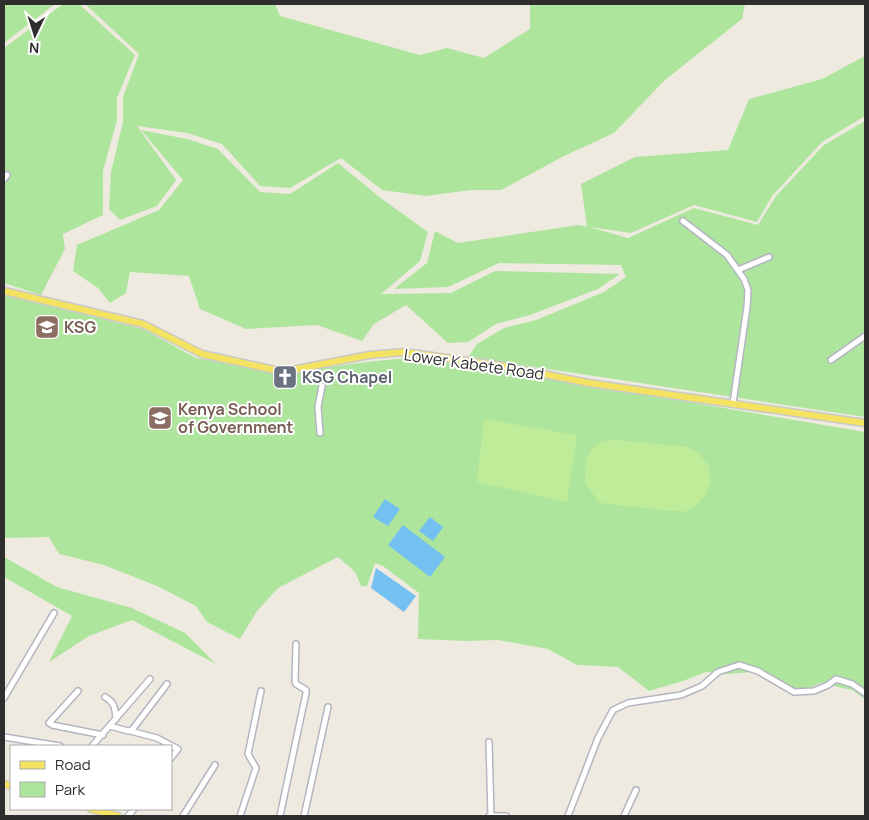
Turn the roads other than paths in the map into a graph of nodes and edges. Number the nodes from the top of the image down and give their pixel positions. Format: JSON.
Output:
{"nodes":[{"id":1,"x":683,"y":221,"type":"dead end"},
{"id":2,"x":770,"y":257,"type":"dead end"},
{"id":3,"x":738,"y":270,"type":"junction"},
{"id":4,"x":4,"y":291,"type":"edge"},
{"id":5,"x":865,"y":336,"type":"edge"},
{"id":6,"x":831,"y":360,"type":"dead end"},
{"id":7,"x":322,"y":386,"type":"dead end"},
{"id":8,"x":733,"y":403,"type":"junction"},
{"id":9,"x":865,"y":423,"type":"edge"},
{"id":10,"x":320,"y":433,"type":"dead end"},
{"id":11,"x":54,"y":613,"type":"dead end"},
{"id":12,"x":296,"y":644,"type":"dead end"},
{"id":13,"x":150,"y":679,"type":"dead end"},
{"id":14,"x":167,"y":684,"type":"dead end"},
{"id":15,"x":78,"y":691,"type":"dead end"},
{"id":16,"x":261,"y":692,"type":"dead end"},
{"id":17,"x":865,"y":693,"type":"edge"},
{"id":18,"x":105,"y":697,"type":"dead end"},
{"id":19,"x":4,"y":698,"type":"edge"},
{"id":20,"x":328,"y":707,"type":"dead end"},
{"id":21,"x":116,"y":720,"type":"junction"},
{"id":22,"x":110,"y":726,"type":"junction"},
{"id":23,"x":130,"y":731,"type":"junction"},
{"id":24,"x":103,"y":735,"type":"junction"},
{"id":25,"x":4,"y":737,"type":"edge"},
{"id":26,"x":489,"y":742,"type":"dead end"},
{"id":27,"x":54,"y":745,"type":"edge"},
{"id":28,"x":93,"y":745,"type":"edge"},
{"id":29,"x":170,"y":745,"type":"edge"},
{"id":30,"x":172,"y":746,"type":"edge"},
{"id":31,"x":172,"y":757,"type":"edge"},
{"id":32,"x":215,"y":765,"type":"dead end"},
{"id":33,"x":636,"y":790,"type":"dead end"},
{"id":34,"x":93,"y":812,"type":"edge"},
{"id":35,"x":118,"y":816,"type":"edge"},
{"id":36,"x":183,"y":816,"type":"edge"},
{"id":37,"x":240,"y":816,"type":"edge"},
{"id":38,"x":280,"y":816,"type":"edge"},
{"id":39,"x":304,"y":816,"type":"edge"},
{"id":40,"x":490,"y":816,"type":"edge"},
{"id":41,"x":500,"y":816,"type":"edge"},
{"id":42,"x":506,"y":816,"type":"edge"},
{"id":43,"x":568,"y":816,"type":"edge"},
{"id":44,"x":624,"y":816,"type":"edge"}],
"edges":[{"from":1,"to":3,"type":"street"},
{"from":2,"to":3,"type":"street"},
{"from":3,"to":8,"type":"street"},
{"from":4,"to":8,"type":"main road","name":"Lower Kabete Road"},
{"from":5,"to":6,"type":"street"},
{"from":7,"to":10,"type":"street"},
{"from":8,"to":9,"type":"main road","name":"Lower Kabete Road"},
{"from":11,"to":19,"type":"street"},
{"from":12,"to":38,"type":"street"},
{"from":13,"to":21,"type":"street"},
{"from":14,"to":23,"type":"street"},
{"from":15,"to":24,"type":"street"},
{"from":16,"to":37,"type":"street"},
{"from":17,"to":43,"type":"street"},
{"from":18,"to":21,"type":"street"},
{"from":20,"to":39,"type":"street"},
{"from":21,"to":22,"type":"street"},
{"from":22,"to":23,"type":"street"},
{"from":22,"to":24,"type":"street"},
{"from":23,"to":29,"type":"street"},
{"from":24,"to":28,"type":"street"},
{"from":25,"to":27,"type":"street"},
{"from":26,"to":40,"type":"street"},
{"from":30,"to":31,"type":"street"},
{"from":32,"to":36,"type":"street"},
{"from":33,"to":44,"type":"street"},
{"from":34,"to":35,"type":"main road"},
{"from":40,"to":41,"type":"street"},
{"from":41,"to":42,"type":"street"}]}
